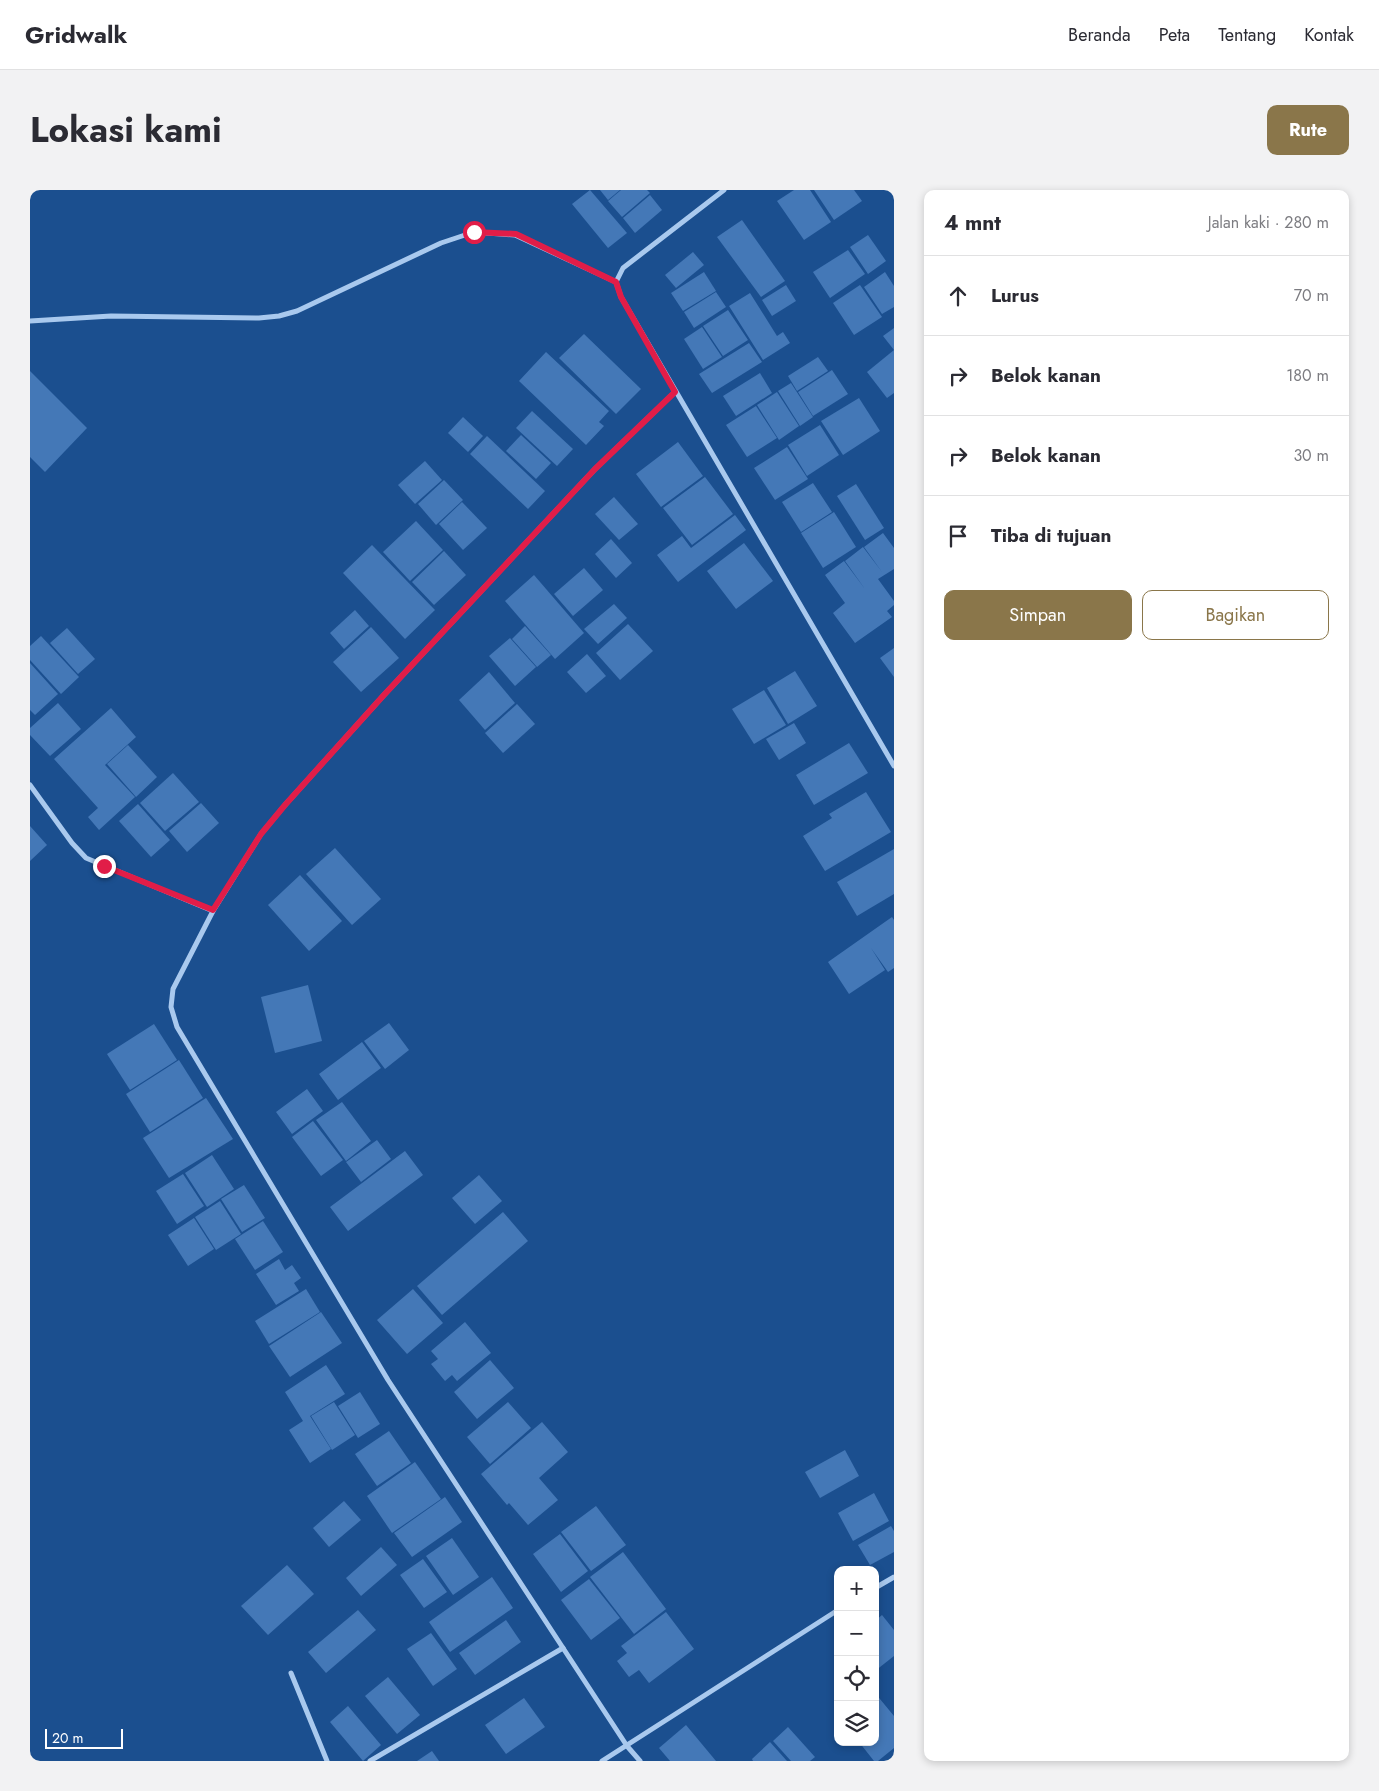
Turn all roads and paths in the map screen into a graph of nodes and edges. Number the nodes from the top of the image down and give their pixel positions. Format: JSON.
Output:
{"nodes":[{"id":1,"x":724,"y":190,"type":"edge"},
{"id":2,"x":616,"y":282,"type":"junction"},
{"id":3,"x":30,"y":321,"type":"edge"},
{"id":4,"x":675,"y":392,"type":"junction"},
{"id":5,"x":894,"y":766,"type":"edge"},
{"id":6,"x":30,"y":785,"type":"edge"},
{"id":7,"x":213,"y":910,"type":"junction"},
{"id":8,"x":894,"y":1577,"type":"edge"},
{"id":9,"x":879,"y":1586,"type":"edge"},
{"id":10,"x":836,"y":1611,"type":"edge"},
{"id":11,"x":563,"y":1648,"type":"junction"},
{"id":12,"x":291,"y":1673,"type":"dead end"},
{"id":13,"x":627,"y":1746,"type":"junction"},
{"id":14,"x":327,"y":1761,"type":"edge"},
{"id":15,"x":370,"y":1761,"type":"edge"},
{"id":16,"x":602,"y":1761,"type":"edge"},
{"id":17,"x":640,"y":1761,"type":"edge"}],
"edges":[{"from":1,"to":2,"type":"street"},
{"from":2,"to":3,"type":"street"},
{"from":2,"to":4,"type":"street"},
{"from":4,"to":5,"type":"street"},
{"from":4,"to":7,"type":"street"},
{"from":6,"to":7,"type":"street"},
{"from":7,"to":11,"type":"street"},
{"from":8,"to":9,"type":"street"},
{"from":10,"to":13,"type":"street"},
{"from":11,"to":13,"type":"street"},
{"from":11,"to":15,"type":"street"},
{"from":12,"to":14,"type":"street"},
{"from":13,"to":16,"type":"street"},
{"from":13,"to":17,"type":"street"}]}
